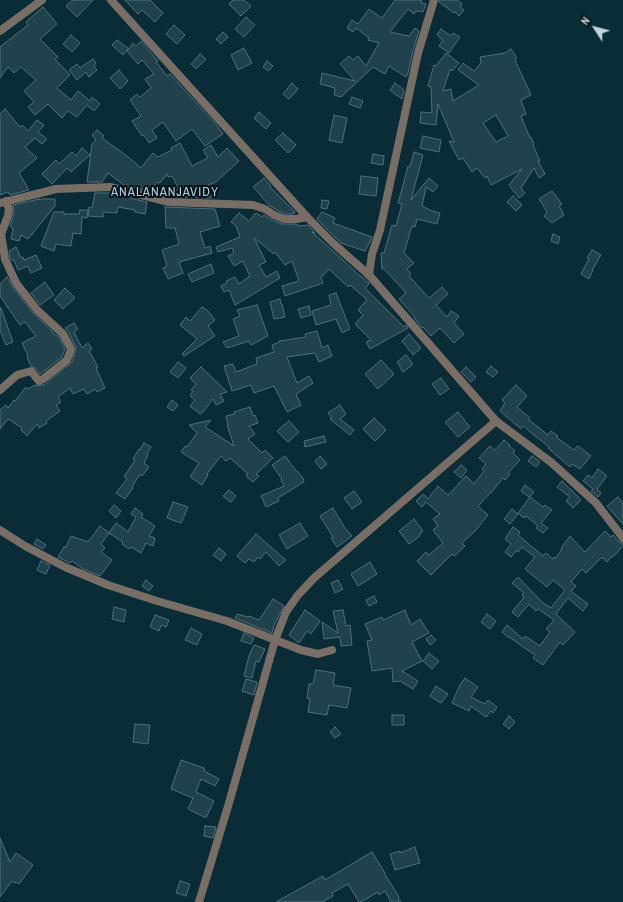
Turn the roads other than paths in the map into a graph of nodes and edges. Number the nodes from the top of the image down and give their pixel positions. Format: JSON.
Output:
{"nodes":[{"id":1,"x":42,"y":0,"type":"edge"},
{"id":2,"x":111,"y":0,"type":"edge"},
{"id":3,"x":434,"y":0,"type":"edge"},
{"id":4,"x":0,"y":31,"type":"edge"},
{"id":5,"x":3,"y":202,"type":"edge"},
{"id":6,"x":307,"y":216,"type":"junction"},
{"id":7,"x":369,"y":275,"type":"junction"},
{"id":8,"x":0,"y":390,"type":"edge"},
{"id":9,"x":496,"y":421,"type":"junction"},
{"id":10,"x":0,"y":530,"type":"edge"},
{"id":11,"x":623,"y":538,"type":"edge"},
{"id":12,"x":275,"y":640,"type":"junction"},
{"id":13,"x":332,"y":650,"type":"dead end"},
{"id":14,"x":199,"y":902,"type":"edge"}],
"edges":[{"from":1,"to":4,"type":"street"},
{"from":2,"to":6,"type":"street"},
{"from":3,"to":7,"type":"street"},
{"from":5,"to":6,"type":"street"},
{"from":5,"to":8,"type":"street"},
{"from":6,"to":7,"type":"street"},
{"from":7,"to":9,"type":"street"},
{"from":9,"to":11,"type":"street"},
{"from":9,"to":12,"type":"street"},
{"from":10,"to":12,"type":"street"},
{"from":12,"to":13,"type":"street"},
{"from":12,"to":14,"type":"street"}]}
